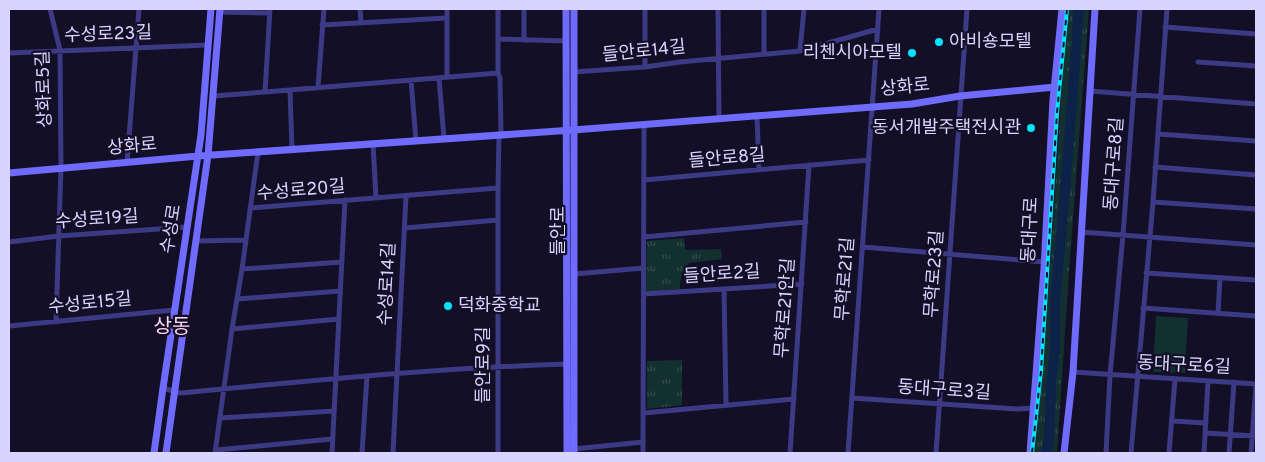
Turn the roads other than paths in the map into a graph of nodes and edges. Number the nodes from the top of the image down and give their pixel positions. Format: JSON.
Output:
{"nodes":[{"id":1,"x":50,"y":9,"type":"edge"},
{"id":2,"x":139,"y":9,"type":"edge"},
{"id":3,"x":211,"y":9,"type":"edge"},
{"id":4,"x":324,"y":9,"type":"edge"},
{"id":5,"x":360,"y":9,"type":"edge"},
{"id":6,"x":447,"y":9,"type":"edge"},
{"id":7,"x":498,"y":9,"type":"edge"},
{"id":8,"x":524,"y":9,"type":"edge"},
{"id":9,"x":566,"y":9,"type":"edge"},
{"id":10,"x":574,"y":9,"type":"edge"},
{"id":11,"x":645,"y":9,"type":"edge"},
{"id":12,"x":718,"y":9,"type":"edge"},
{"id":13,"x":764,"y":9,"type":"edge"},
{"id":14,"x":804,"y":9,"type":"edge"},
{"id":15,"x":879,"y":9,"type":"edge"},
{"id":16,"x":967,"y":9,"type":"edge"},
{"id":17,"x":1062,"y":9,"type":"edge"},
{"id":18,"x":1095,"y":9,"type":"edge"},
{"id":19,"x":1140,"y":9,"type":"edge"},
{"id":20,"x":1167,"y":9,"type":"edge"},
{"id":21,"x":220,"y":10,"type":"edge"},
{"id":22,"x":270,"y":11,"type":"edge"},
{"id":23,"x":447,"y":18,"type":"junction"},
{"id":24,"x":361,"y":23,"type":"junction"},
{"id":25,"x":322,"y":25,"type":"junction"},
{"id":26,"x":1165,"y":27,"type":"junction"},
{"id":27,"x":878,"y":29,"type":"junction"},
{"id":28,"x":1256,"y":34,"type":"edge"},
{"id":29,"x":498,"y":40,"type":"junction"},
{"id":30,"x":524,"y":40,"type":"junction"},
{"id":31,"x":566,"y":41,"type":"junction"},
{"id":32,"x":208,"y":45,"type":"junction"},
{"id":33,"x":136,"y":47,"type":"junction"},
{"id":34,"x":60,"y":50,"type":"junction"},
{"id":35,"x":800,"y":51,"type":"junction"},
{"id":36,"x":9,"y":53,"type":"edge"},
{"id":37,"x":764,"y":54,"type":"junction"},
{"id":38,"x":718,"y":58,"type":"junction"},
{"id":39,"x":1198,"y":62,"type":"dead end"},
{"id":40,"x":1256,"y":66,"type":"edge"},
{"id":41,"x":645,"y":67,"type":"junction"},
{"id":42,"x":573,"y":72,"type":"junction"},
{"id":43,"x":498,"y":73,"type":"junction"},
{"id":44,"x":447,"y":77,"type":"junction"},
{"id":45,"x":439,"y":78,"type":"junction"},
{"id":46,"x":411,"y":80,"type":"junction"},
{"id":47,"x":318,"y":87,"type":"junction"},
{"id":48,"x":1055,"y":87,"type":"junction"},
{"id":49,"x":290,"y":90,"type":"junction"},
{"id":50,"x":1090,"y":91,"type":"junction"},
{"id":51,"x":265,"y":92,"type":"junction"},
{"id":52,"x":1133,"y":94,"type":"junction"},
{"id":53,"x":214,"y":96,"type":"junction"},
{"id":54,"x":960,"y":96,"type":"junction"},
{"id":55,"x":1161,"y":96,"type":"junction"},
{"id":56,"x":1256,"y":104,"type":"edge"},
{"id":57,"x":872,"y":107,"type":"junction"},
{"id":58,"x":757,"y":116,"type":"junction"},
{"id":59,"x":719,"y":119,"type":"junction"},
{"id":60,"x":644,"y":124,"type":"junction"},
{"id":61,"x":569,"y":130,"type":"junction"},
{"id":62,"x":1158,"y":134,"type":"junction"},
{"id":63,"x":499,"y":135,"type":"junction"},
{"id":64,"x":444,"y":139,"type":"junction"},
{"id":65,"x":1256,"y":140,"type":"edge"},
{"id":66,"x":416,"y":141,"type":"junction"},
{"id":67,"x":374,"y":144,"type":"junction"},
{"id":68,"x":292,"y":150,"type":"junction"},
{"id":69,"x":258,"y":152,"type":"junction"},
{"id":70,"x":208,"y":155,"type":"junction"},
{"id":71,"x":198,"y":156,"type":"junction"},
{"id":72,"x":869,"y":160,"type":"junction"},
{"id":73,"x":127,"y":163,"type":"junction"},
{"id":74,"x":810,"y":165,"type":"junction"},
{"id":75,"x":1156,"y":167,"type":"junction"},
{"id":76,"x":61,"y":168,"type":"junction"},
{"id":77,"x":759,"y":170,"type":"junction"},
{"id":78,"x":9,"y":173,"type":"edge"},
{"id":79,"x":1256,"y":175,"type":"edge"},
{"id":80,"x":644,"y":180,"type":"junction"},
{"id":81,"x":498,"y":188,"type":"junction"},
{"id":82,"x":406,"y":196,"type":"junction"},
{"id":83,"x":376,"y":198,"type":"junction"},
{"id":84,"x":345,"y":200,"type":"junction"},
{"id":85,"x":1153,"y":202,"type":"junction"},
{"id":86,"x":250,"y":208,"type":"junction"},
{"id":87,"x":1256,"y":209,"type":"edge"},
{"id":88,"x":498,"y":220,"type":"junction"},
{"id":89,"x":806,"y":222,"type":"junction"},
{"id":90,"x":187,"y":227,"type":"junction"},
{"id":91,"x":404,"y":228,"type":"junction"},
{"id":92,"x":1081,"y":232,"type":"junction"},
{"id":93,"x":1123,"y":235,"type":"junction"},
{"id":94,"x":59,"y":236,"type":"junction"},
{"id":95,"x":644,"y":237,"type":"junction"},
{"id":96,"x":1149,"y":237,"type":"junction"},
{"id":97,"x":246,"y":240,"type":"junction"},
{"id":98,"x":196,"y":241,"type":"junction"},
{"id":99,"x":9,"y":242,"type":"edge"},
{"id":100,"x":1256,"y":245,"type":"edge"},
{"id":101,"x":863,"y":246,"type":"junction"},
{"id":102,"x":950,"y":255,"type":"junction"},
{"id":103,"x":342,"y":262,"type":"junction"},
{"id":104,"x":1044,"y":262,"type":"junction"},
{"id":105,"x":644,"y":268,"type":"junction"},
{"id":106,"x":242,"y":269,"type":"junction"},
{"id":107,"x":1146,"y":273,"type":"junction"},
{"id":108,"x":574,"y":274,"type":"junction"},
{"id":109,"x":1220,"y":278,"type":"junction"},
{"id":110,"x":1256,"y":280,"type":"edge"},
{"id":111,"x":802,"y":284,"type":"junction"},
{"id":112,"x":724,"y":289,"type":"junction"},
{"id":113,"x":340,"y":291,"type":"junction"},
{"id":114,"x":644,"y":294,"type":"junction"},
{"id":115,"x":237,"y":299,"type":"junction"},
{"id":116,"x":1143,"y":308,"type":"junction"},
{"id":117,"x":174,"y":310,"type":"junction"},
{"id":118,"x":1218,"y":313,"type":"junction"},
{"id":119,"x":1256,"y":316,"type":"edge"},
{"id":120,"x":339,"y":319,"type":"junction"},
{"id":121,"x":56,"y":322,"type":"junction"},
{"id":122,"x":9,"y":326,"type":"edge"},
{"id":123,"x":232,"y":329,"type":"junction"},
{"id":124,"x":566,"y":364,"type":"junction"},
{"id":125,"x":498,"y":366,"type":"junction"},
{"id":126,"x":1073,"y":372,"type":"junction"},
{"id":127,"x":397,"y":374,"type":"junction"},
{"id":128,"x":1110,"y":375,"type":"junction"},
{"id":129,"x":367,"y":376,"type":"junction"},
{"id":130,"x":1138,"y":377,"type":"junction"},
{"id":131,"x":336,"y":378,"type":"junction"},
{"id":132,"x":1175,"y":379,"type":"junction"},
{"id":133,"x":1208,"y":381,"type":"junction"},
{"id":134,"x":1234,"y":382,"type":"junction"},
{"id":135,"x":1256,"y":385,"type":"edge"},
{"id":136,"x":162,"y":388,"type":"junction"},
{"id":137,"x":224,"y":388,"type":"junction"},
{"id":138,"x":174,"y":391,"type":"junction"},
{"id":139,"x":852,"y":398,"type":"junction"},
{"id":140,"x":794,"y":399,"type":"junction"},
{"id":141,"x":726,"y":405,"type":"junction"},
{"id":142,"x":940,"y":405,"type":"junction"},
{"id":143,"x":1034,"y":408,"type":"junction"},
{"id":144,"x":334,"y":411,"type":"junction"},
{"id":145,"x":644,"y":413,"type":"junction"},
{"id":146,"x":220,"y":418,"type":"junction"},
{"id":147,"x":1172,"y":421,"type":"junction"},
{"id":148,"x":1206,"y":423,"type":"junction"},
{"id":149,"x":1205,"y":432,"type":"junction"},
{"id":150,"x":1230,"y":434,"type":"junction"},
{"id":151,"x":1254,"y":436,"type":"edge"},
{"id":152,"x":332,"y":439,"type":"junction"},
{"id":153,"x":643,"y":442,"type":"junction"},
{"id":154,"x":215,"y":451,"type":"edge"},
{"id":155,"x":574,"y":451,"type":"edge"},
{"id":156,"x":154,"y":453,"type":"edge"},
{"id":157,"x":166,"y":453,"type":"edge"},
{"id":158,"x":332,"y":453,"type":"edge"},
{"id":159,"x":362,"y":453,"type":"edge"},
{"id":160,"x":393,"y":453,"type":"edge"},
{"id":161,"x":498,"y":453,"type":"edge"},
{"id":162,"x":567,"y":453,"type":"edge"},
{"id":163,"x":643,"y":453,"type":"edge"},
{"id":164,"x":790,"y":453,"type":"edge"},
{"id":165,"x":848,"y":453,"type":"edge"},
{"id":166,"x":936,"y":453,"type":"edge"},
{"id":167,"x":1030,"y":453,"type":"edge"},
{"id":168,"x":1064,"y":453,"type":"edge"},
{"id":169,"x":1106,"y":453,"type":"edge"},
{"id":170,"x":1131,"y":453,"type":"edge"},
{"id":171,"x":1169,"y":453,"type":"edge"},
{"id":172,"x":1204,"y":453,"type":"edge"},
{"id":173,"x":1228,"y":453,"type":"edge"},
{"id":174,"x":1251,"y":453,"type":"edge"}],
"edges":[{"from":1,"to":34,"type":"street","name":"상화로5길"},
{"from":2,"to":33,"type":"street"},
{"from":3,"to":32,"type":"main road","name":"수성로"},
{"from":4,"to":25,"type":"street"},
{"from":5,"to":24,"type":"street"},
{"from":6,"to":23,"type":"street"},
{"from":7,"to":29,"type":"street"},
{"from":8,"to":30,"type":"street"},
{"from":9,"to":31,"type":"main road","name":"들안로"},
{"from":10,"to":42,"type":"main road","name":"들안로"},
{"from":11,"to":41,"type":"street"},
{"from":12,"to":38,"type":"street"},
{"from":13,"to":37,"type":"street"},
{"from":14,"to":35,"type":"street"},
{"from":15,"to":27,"type":"street","name":"무학로21길"},
{"from":16,"to":54,"type":"street","name":"무학로23길"},
{"from":17,"to":48,"type":"main road","name":"동대구로"},
{"from":18,"to":50,"type":"main road"},
{"from":19,"to":52,"type":"street","name":"동대구로8길"},
{"from":20,"to":26,"type":"street"},
{"from":21,"to":22,"type":"street"},
{"from":21,"to":53,"type":"main road","name":"수성로"},
{"from":22,"to":51,"type":"street"},
{"from":23,"to":24,"type":"street"},
{"from":23,"to":44,"type":"street"},
{"from":24,"to":25,"type":"street"},
{"from":25,"to":47,"type":"street"},
{"from":26,"to":28,"type":"street"},
{"from":26,"to":55,"type":"street"},
{"from":27,"to":35,"type":"street","name":"들안로14길"},
{"from":27,"to":57,"type":"street","name":"무학로21길"},
{"from":29,"to":30,"type":"street"},
{"from":29,"to":43,"type":"street"},
{"from":30,"to":31,"type":"street"},
{"from":31,"to":61,"type":"main road","name":"들안로"},
{"from":32,"to":33,"type":"street","name":"수성로23길"},
{"from":32,"to":71,"type":"main road","name":"수성로"},
{"from":33,"to":34,"type":"street","name":"수성로23길"},
{"from":33,"to":73,"type":"street"},
{"from":34,"to":36,"type":"street","name":"수성로23길"},
{"from":34,"to":76,"type":"street","name":"상화로5길"},
{"from":35,"to":37,"type":"street","name":"들안로14길"},
{"from":37,"to":38,"type":"street","name":"들안로14길"},
{"from":38,"to":41,"type":"street","name":"들안로14길"},
{"from":38,"to":59,"type":"street"},
{"from":39,"to":40,"type":"street"},
{"from":41,"to":42,"type":"street","name":"들안로14길"},
{"from":42,"to":61,"type":"main road","name":"들안로"},
{"from":43,"to":44,"type":"street"},
{"from":43,"to":63,"type":"street"},
{"from":44,"to":45,"type":"street"},
{"from":45,"to":46,"type":"street"},
{"from":45,"to":64,"type":"street"},
{"from":46,"to":47,"type":"street"},
{"from":46,"to":66,"type":"street"},
{"from":47,"to":49,"type":"street"},
{"from":48,"to":54,"type":"main road","name":"상화로"},
{"from":48,"to":104,"type":"main road","name":"동대구로"},
{"from":49,"to":51,"type":"street"},
{"from":49,"to":68,"type":"street"},
{"from":50,"to":52,"type":"street"},
{"from":50,"to":92,"type":"main road"},
{"from":51,"to":53,"type":"street"},
{"from":52,"to":55,"type":"street"},
{"from":52,"to":93,"type":"street","name":"동대구로8길"},
{"from":53,"to":70,"type":"main road","name":"수성로"},
{"from":54,"to":57,"type":"main road","name":"상화로"},
{"from":54,"to":102,"type":"street","name":"무학로23길"},
{"from":55,"to":56,"type":"street"},
{"from":55,"to":62,"type":"street"},
{"from":57,"to":58,"type":"main road","name":"상화로"},
{"from":57,"to":72,"type":"street","name":"무학로21길"},
{"from":58,"to":59,"type":"main road","name":"상화로"},
{"from":58,"to":77,"type":"street"},
{"from":59,"to":60,"type":"main road","name":"상화로"},
{"from":60,"to":61,"type":"main road","name":"상화로"},
{"from":60,"to":80,"type":"street"},
{"from":61,"to":63,"type":"main road","name":"상화로"},
{"from":61,"to":108,"type":"main road","name":"들안로"},
{"from":61,"to":124,"type":"main road","name":"들안로"},
{"from":62,"to":65,"type":"street"},
{"from":62,"to":75,"type":"street"},
{"from":63,"to":64,"type":"main road","name":"상화로"},
{"from":63,"to":81,"type":"street"},
{"from":64,"to":66,"type":"main road","name":"상화로"},
{"from":66,"to":67,"type":"main road","name":"상화로"},
{"from":67,"to":68,"type":"main road","name":"상화로"},
{"from":67,"to":83,"type":"street"},
{"from":68,"to":69,"type":"main road","name":"상화로"},
{"from":69,"to":70,"type":"main road","name":"상화로"},
{"from":69,"to":86,"type":"street"},
{"from":70,"to":71,"type":"main road","name":"상화로"},
{"from":70,"to":98,"type":"main road","name":"수성로"},
{"from":71,"to":73,"type":"main road","name":"상화로"},
{"from":71,"to":90,"type":"main road","name":"수성로"},
{"from":72,"to":74,"type":"street","name":"들안로8길"},
{"from":72,"to":101,"type":"street","name":"무학로21길"},
{"from":73,"to":76,"type":"main road","name":"상화로"},
{"from":74,"to":77,"type":"street","name":"들안로8길"},
{"from":74,"to":89,"type":"street","name":"무학로21안길"},
{"from":75,"to":79,"type":"street"},
{"from":75,"to":85,"type":"street"},
{"from":76,"to":78,"type":"main road","name":"상화로"},
{"from":76,"to":94,"type":"street","name":"상화로5길"},
{"from":77,"to":80,"type":"street","name":"들안로8길"},
{"from":80,"to":95,"type":"street"},
{"from":81,"to":82,"type":"street","name":"수성로20길"},
{"from":81,"to":88,"type":"street"},
{"from":82,"to":83,"type":"street","name":"수성로20길"},
{"from":82,"to":91,"type":"street","name":"수성로14길"},
{"from":83,"to":84,"type":"street","name":"수성로20길"},
{"from":84,"to":86,"type":"street","name":"수성로20길"},
{"from":84,"to":103,"type":"street"},
{"from":85,"to":87,"type":"street"},
{"from":85,"to":96,"type":"street"},
{"from":86,"to":97,"type":"street","name":"수성로20길"},
{"from":88,"to":91,"type":"street"},
{"from":88,"to":125,"type":"street","name":"들안로9길"},
{"from":89,"to":95,"type":"street"},
{"from":89,"to":111,"type":"street","name":"무학로21안길"},
{"from":90,"to":94,"type":"street","name":"수성로19길"},
{"from":90,"to":117,"type":"main road","name":"수성로"},
{"from":91,"to":127,"type":"street","name":"수성로14길"},
{"from":92,"to":93,"type":"street","name":"동대구로8길"},
{"from":92,"to":126,"type":"main road"},
{"from":93,"to":96,"type":"street","name":"동대구로8길"},
{"from":93,"to":128,"type":"street","name":"동대구로6길"},
{"from":94,"to":99,"type":"street","name":"수성로19길"},
{"from":94,"to":121,"type":"street","name":"상화로5길"},
{"from":95,"to":105,"type":"street"},
{"from":96,"to":100,"type":"street","name":"동대구로8길"},
{"from":96,"to":107,"type":"street"},
{"from":97,"to":98,"type":"street"},
{"from":97,"to":106,"type":"street","name":"수성로20길"},
{"from":98,"to":138,"type":"main road","name":"수성로"},
{"from":101,"to":102,"type":"street"},
{"from":101,"to":139,"type":"street","name":"무학로21길"},
{"from":102,"to":104,"type":"street"},
{"from":102,"to":142,"type":"street","name":"무학로23길"},
{"from":103,"to":106,"type":"street"},
{"from":103,"to":113,"type":"street"},
{"from":104,"to":143,"type":"main road","name":"동대구로"},
{"from":105,"to":108,"type":"street"},
{"from":105,"to":114,"type":"street"},
{"from":106,"to":115,"type":"street","name":"수성로20길"},
{"from":107,"to":109,"type":"street"},
{"from":107,"to":116,"type":"street"},
{"from":108,"to":155,"type":"main road","name":"들안로"},
{"from":109,"to":110,"type":"street"},
{"from":109,"to":118,"type":"street"},
{"from":111,"to":112,"type":"street","name":"들안로2길"},
{"from":111,"to":140,"type":"street","name":"무학로21안길"},
{"from":112,"to":114,"type":"street","name":"들안로2길"},
{"from":112,"to":141,"type":"street"},
{"from":113,"to":115,"type":"street"},
{"from":113,"to":120,"type":"street"},
{"from":114,"to":145,"type":"street"},
{"from":115,"to":123,"type":"street","name":"수성로20길"},
{"from":116,"to":118,"type":"street"},
{"from":116,"to":130,"type":"street"},
{"from":117,"to":121,"type":"street","name":"수성로15길"},
{"from":117,"to":136,"type":"main road","name":"수성로"},
{"from":118,"to":119,"type":"street"},
{"from":120,"to":123,"type":"street"},
{"from":120,"to":131,"type":"street"},
{"from":121,"to":122,"type":"street","name":"수성로15길"},
{"from":123,"to":137,"type":"street","name":"수성로20길"},
{"from":124,"to":125,"type":"street"},
{"from":124,"to":162,"type":"main road","name":"들안로"},
{"from":125,"to":127,"type":"street"},
{"from":125,"to":161,"type":"street","name":"들안로9길"},
{"from":126,"to":128,"type":"street","name":"동대구로6길"},
{"from":126,"to":168,"type":"main road"},
{"from":127,"to":129,"type":"street"},
{"from":127,"to":160,"type":"street","name":"수성로14길"},
{"from":128,"to":130,"type":"street","name":"동대구로6길"},
{"from":128,"to":169,"type":"street","name":"동대구로6길"},
{"from":129,"to":131,"type":"street"},
{"from":129,"to":159,"type":"street"},
{"from":130,"to":132,"type":"street","name":"동대구로6길"},
{"from":130,"to":170,"type":"street"},
{"from":131,"to":137,"type":"street"},
{"from":131,"to":144,"type":"street"},
{"from":132,"to":133,"type":"street","name":"동대구로6길"},
{"from":132,"to":147,"type":"street"},
{"from":133,"to":134,"type":"street","name":"동대구로6길"},
{"from":133,"to":148,"type":"street"},
{"from":134,"to":135,"type":"street","name":"동대구로6길"},
{"from":134,"to":150,"type":"street"},
{"from":135,"to":151,"type":"street"},
{"from":136,"to":138,"type":"street"},
{"from":136,"to":156,"type":"main road","name":"수성로"},
{"from":137,"to":138,"type":"street"},
{"from":137,"to":146,"type":"street","name":"수성로20길"},
{"from":138,"to":157,"type":"main road","name":"수성로"},
{"from":139,"to":142,"type":"street","name":"동대구로3길"},
{"from":139,"to":165,"type":"street","name":"무학로21길"},
{"from":140,"to":141,"type":"street"},
{"from":140,"to":164,"type":"street","name":"무학로21안길"},
{"from":141,"to":145,"type":"street"},
{"from":142,"to":143,"type":"street","name":"동대구로3길"},
{"from":142,"to":166,"type":"street","name":"무학로23길"},
{"from":143,"to":167,"type":"main road","name":"동대구로"},
{"from":144,"to":146,"type":"street"},
{"from":144,"to":152,"type":"street"},
{"from":145,"to":153,"type":"street"},
{"from":146,"to":154,"type":"street","name":"수성로20길"},
{"from":147,"to":148,"type":"street"},
{"from":147,"to":171,"type":"street"},
{"from":148,"to":149,"type":"street"},
{"from":149,"to":150,"type":"street"},
{"from":149,"to":172,"type":"street"},
{"from":150,"to":151,"type":"street"},
{"from":150,"to":173,"type":"street"},
{"from":151,"to":174,"type":"street"},
{"from":152,"to":154,"type":"street"},
{"from":152,"to":158,"type":"street"},
{"from":153,"to":155,"type":"street"},
{"from":153,"to":163,"type":"street"}]}
